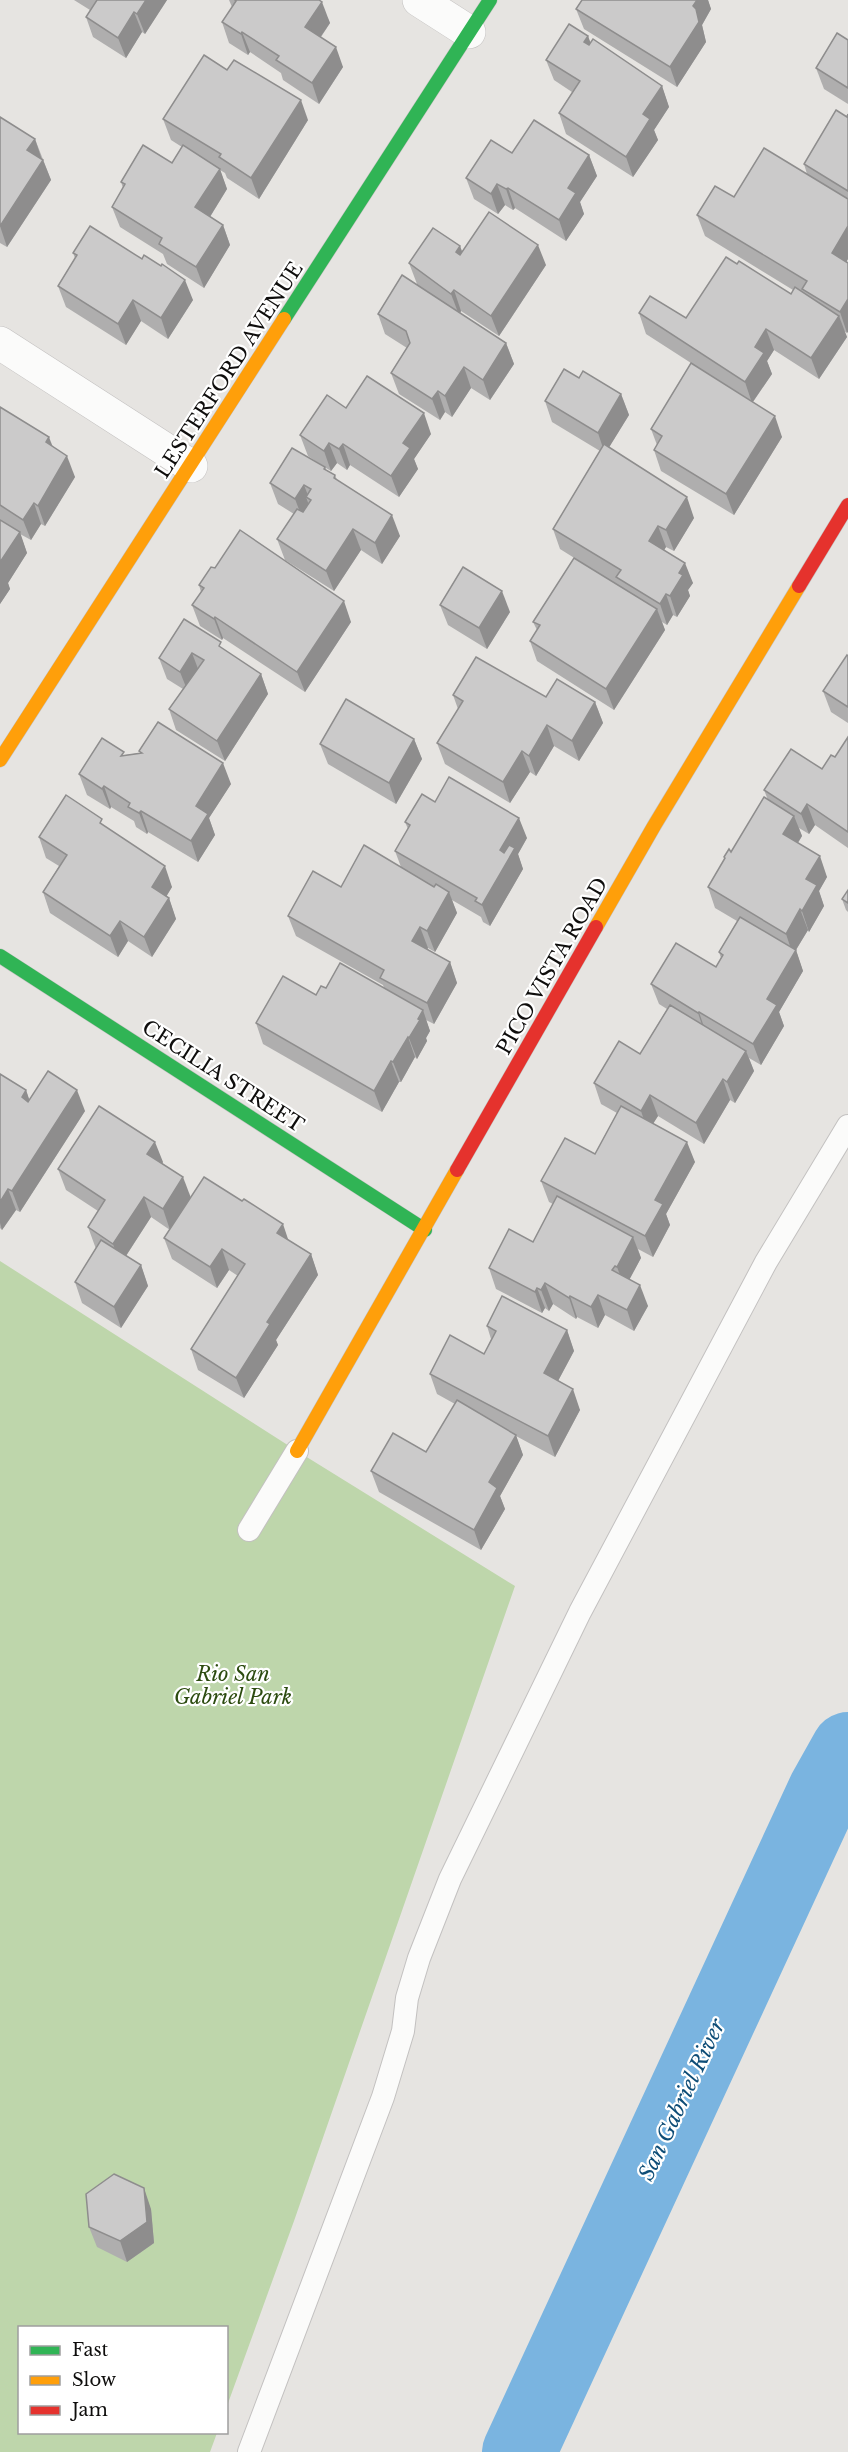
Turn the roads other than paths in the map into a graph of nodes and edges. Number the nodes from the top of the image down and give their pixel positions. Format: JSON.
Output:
{"nodes":[{"id":1,"x":419,"y":0,"type":"edge"},
{"id":2,"x":490,"y":0,"type":"edge"},
{"id":3,"x":469,"y":32,"type":"junction"},
{"id":4,"x":0,"y":343,"type":"edge"},
{"id":5,"x":191,"y":466,"type":"junction"},
{"id":6,"x":848,"y":505,"type":"edge"},
{"id":7,"x":0,"y":760,"type":"edge"},
{"id":8,"x":0,"y":956,"type":"edge"},
{"id":9,"x":848,"y":1126,"type":"edge"},
{"id":10,"x":425,"y":1230,"type":"junction"},
{"id":11,"x":297,"y":1451,"type":"joint"},
{"id":12,"x":249,"y":1530,"type":"dead end"},
{"id":13,"x":249,"y":2452,"type":"edge"}],
"edges":[{"from":1,"to":3,"type":"street"},
{"from":2,"to":3,"type":"street","name":"LESTERFORD AVENUE"},
{"from":3,"to":5,"type":"street","name":"LESTERFORD AVENUE"},
{"from":4,"to":5,"type":"street"},
{"from":5,"to":7,"type":"street","name":"LESTERFORD AVENUE"},
{"from":6,"to":10,"type":"street","name":"PICO VISTA ROAD"},
{"from":8,"to":10,"type":"street","name":"CECILIA STREET"},
{"from":9,"to":13,"type":"lane"},
{"from":10,"to":11,"type":"street","name":"PICO VISTA ROAD"},
{"from":11,"to":12,"type":"lane"}]}
